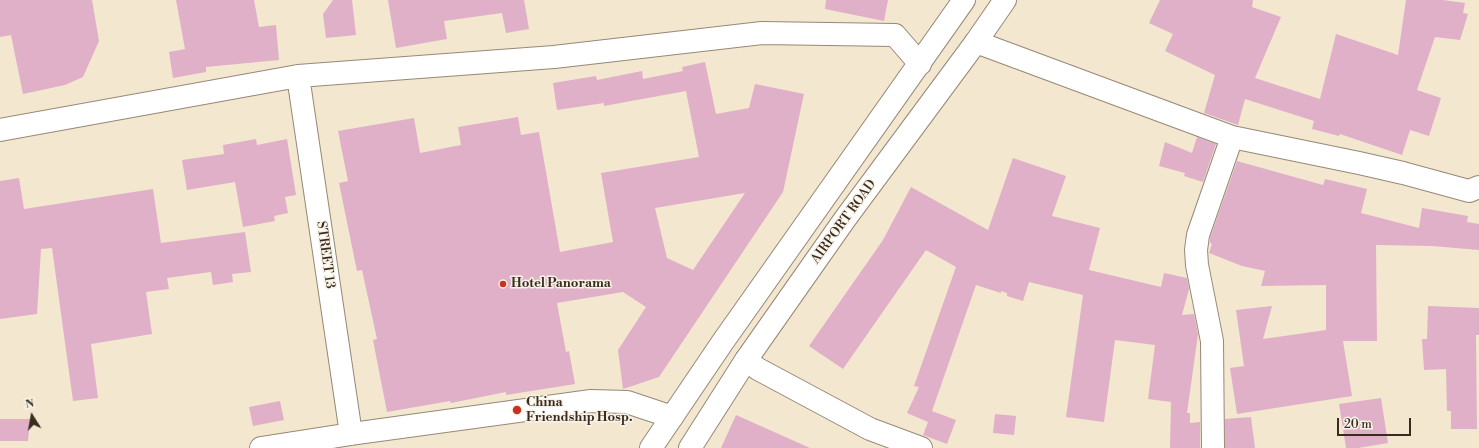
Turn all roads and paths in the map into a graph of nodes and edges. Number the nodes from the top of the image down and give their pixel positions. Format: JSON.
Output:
{"nodes":[{"id":1,"x":964,"y":0,"type":"edge"},
{"id":2,"x":1005,"y":0,"type":"edge"},
{"id":3,"x":976,"y":42,"type":"junction"},
{"id":4,"x":920,"y":64,"type":"junction"},
{"id":5,"x":298,"y":76,"type":"junction"},
{"id":6,"x":0,"y":130,"type":"edge"},
{"id":7,"x":1232,"y":137,"type":"junction"},
{"id":8,"x":1479,"y":187,"type":"edge"},
{"id":9,"x":746,"y":360,"type":"junction"},
{"id":10,"x":672,"y":417,"type":"junction"},
{"id":11,"x":352,"y":434,"type":"junction"},
{"id":12,"x":871,"y":438,"type":"edge"},
{"id":13,"x":261,"y":448,"type":"edge"},
{"id":14,"x":651,"y":448,"type":"edge"},
{"id":15,"x":690,"y":448,"type":"edge"},
{"id":16,"x":921,"y":448,"type":"edge"},
{"id":17,"x":1213,"y":448,"type":"edge"}],
"edges":[{"from":1,"to":4,"type":"street"},
{"from":2,"to":3,"type":"street","name":"AIRPORT ROAD"},
{"from":3,"to":7,"type":"street"},
{"from":3,"to":9,"type":"street","name":"AIRPORT ROAD"},
{"from":4,"to":5,"type":"street"},
{"from":4,"to":10,"type":"street"},
{"from":5,"to":6,"type":"street"},
{"from":5,"to":11,"type":"street","name":"STREET 13"},
{"from":7,"to":8,"type":"street"},
{"from":7,"to":17,"type":"street"},
{"from":9,"to":12,"type":"street"},
{"from":9,"to":15,"type":"street","name":"AIRPORT ROAD"},
{"from":10,"to":11,"type":"street"},
{"from":10,"to":14,"type":"street"},
{"from":11,"to":13,"type":"street"},
{"from":12,"to":16,"type":"street"}]}
